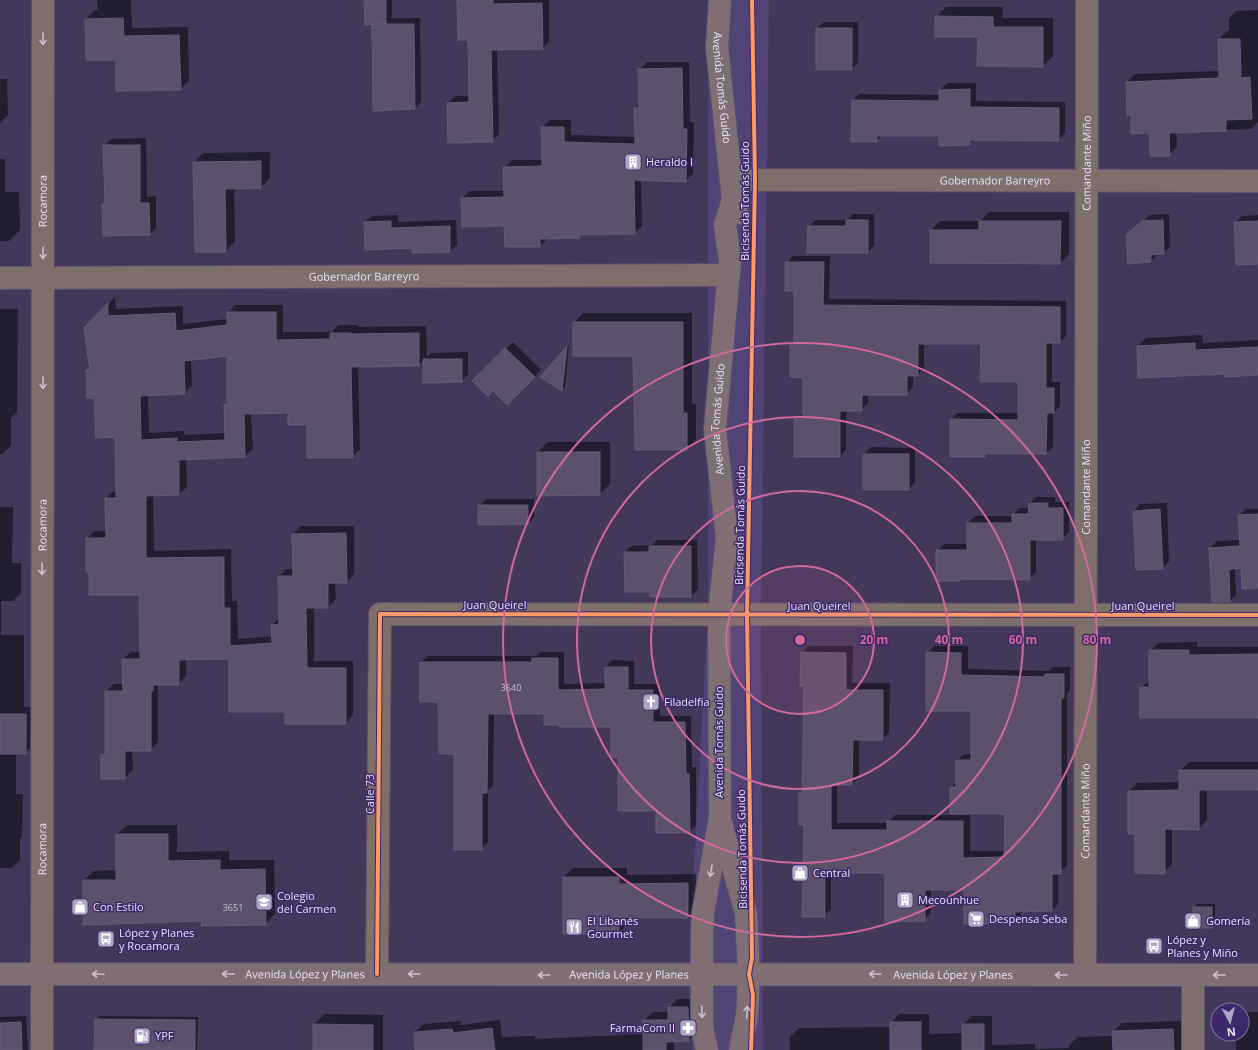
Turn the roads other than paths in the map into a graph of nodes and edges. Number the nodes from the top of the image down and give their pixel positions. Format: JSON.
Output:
{"nodes":[{"id":1,"x":43,"y":0,"type":"edge"},
{"id":2,"x":720,"y":0,"type":"edge"},
{"id":3,"x":1087,"y":0,"type":"edge"},
{"id":4,"x":1086,"y":181,"type":"junction"},
{"id":5,"x":1258,"y":181,"type":"edge"},
{"id":6,"x":733,"y":190,"type":"junction"},
{"id":7,"x":729,"y":267,"type":"junction"},
{"id":8,"x":0,"y":278,"type":"edge"},
{"id":9,"x":43,"y":278,"type":"junction"},
{"id":10,"x":380,"y":614,"type":"joint"},
{"id":11,"x":719,"y":614,"type":"junction"},
{"id":12,"x":1085,"y":615,"type":"junction"},
{"id":13,"x":1258,"y":615,"type":"edge"},
{"id":14,"x":720,"y":818,"type":"junction"},
{"id":15,"x":0,"y":974,"type":"edge"},
{"id":16,"x":42,"y":974,"type":"junction"},
{"id":17,"x":377,"y":974,"type":"junction"},
{"id":18,"x":702,"y":974,"type":"junction"},
{"id":19,"x":749,"y":974,"type":"junction"},
{"id":20,"x":1258,"y":974,"type":"edge"},
{"id":21,"x":1085,"y":975,"type":"junction"},
{"id":22,"x":1193,"y":975,"type":"junction"},
{"id":23,"x":42,"y":1050,"type":"edge"},
{"id":24,"x":707,"y":1050,"type":"edge"},
{"id":25,"x":740,"y":1050,"type":"edge"},
{"id":26,"x":1193,"y":1050,"type":"edge"}],
"edges":[{"from":1,"to":9,"type":"street","name":"Rocamora","one_way":true},
{"from":2,"to":6,"type":"main road","name":"Avenida Tomás Guido"},
{"from":3,"to":4,"type":"street","name":"Comandante Miño"},
{"from":4,"to":5,"type":"street","name":"Gobernador Barreyro"},
{"from":4,"to":6,"type":"street","name":"Gobernador Barreyro"},
{"from":4,"to":12,"type":"street","name":"Comandante Miño"},
{"from":6,"to":7,"type":"main road","name":"Avenida Tomás Guido"},
{"from":7,"to":9,"type":"street","name":"Gobernador Barreyro"},
{"from":7,"to":11,"type":"main road","name":"Avenida Tomás Guido"},
{"from":8,"to":9,"type":"street","name":"Gobernador Barreyro"},
{"from":9,"to":16,"type":"street","name":"Rocamora","one_way":true},
{"from":10,"to":11,"type":"street","name":"Juan Queirel"},
{"from":10,"to":17,"type":"street","name":"Calle 73"},
{"from":11,"to":12,"type":"street","name":"Juan Queirel"},
{"from":11,"to":14,"type":"main road","name":"Avenida Tomás Guido"},
{"from":12,"to":13,"type":"street","name":"Juan Queirel"},
{"from":12,"to":21,"type":"street","name":"Comandante Miño"},
{"from":14,"to":18,"type":"main road","name":"Avenida Tomás Guido","one_way":true},
{"from":14,"to":19,"type":"main road","name":"Avenida Tomás Guido"},
{"from":15,"to":16,"type":"main road","name":"Avenida López y Planes"},
{"from":17,"to":16,"type":"main road","name":"Avenida López y Planes","one_way":true},
{"from":16,"to":23,"type":"street","name":"Rocamora"},
{"from":18,"to":17,"type":"main road","name":"Avenida López y Planes","one_way":true},
{"from":18,"to":19,"type":"main road","name":"Avenida López y Planes"},
{"from":18,"to":24,"type":"main road","name":"Avenida Tomás Guido","one_way":true},
{"from":21,"to":19,"type":"main road","name":"Avenida López y Planes","one_way":true},
{"from":25,"to":19,"type":"main road","name":"Avenida Tomás Guido","one_way":true},
{"from":20,"to":22,"type":"main road","name":"Avenida López y Planes","one_way":true},
{"from":21,"to":22,"type":"main road","name":"Avenida López y Planes"},
{"from":22,"to":26,"type":"street"}]}
